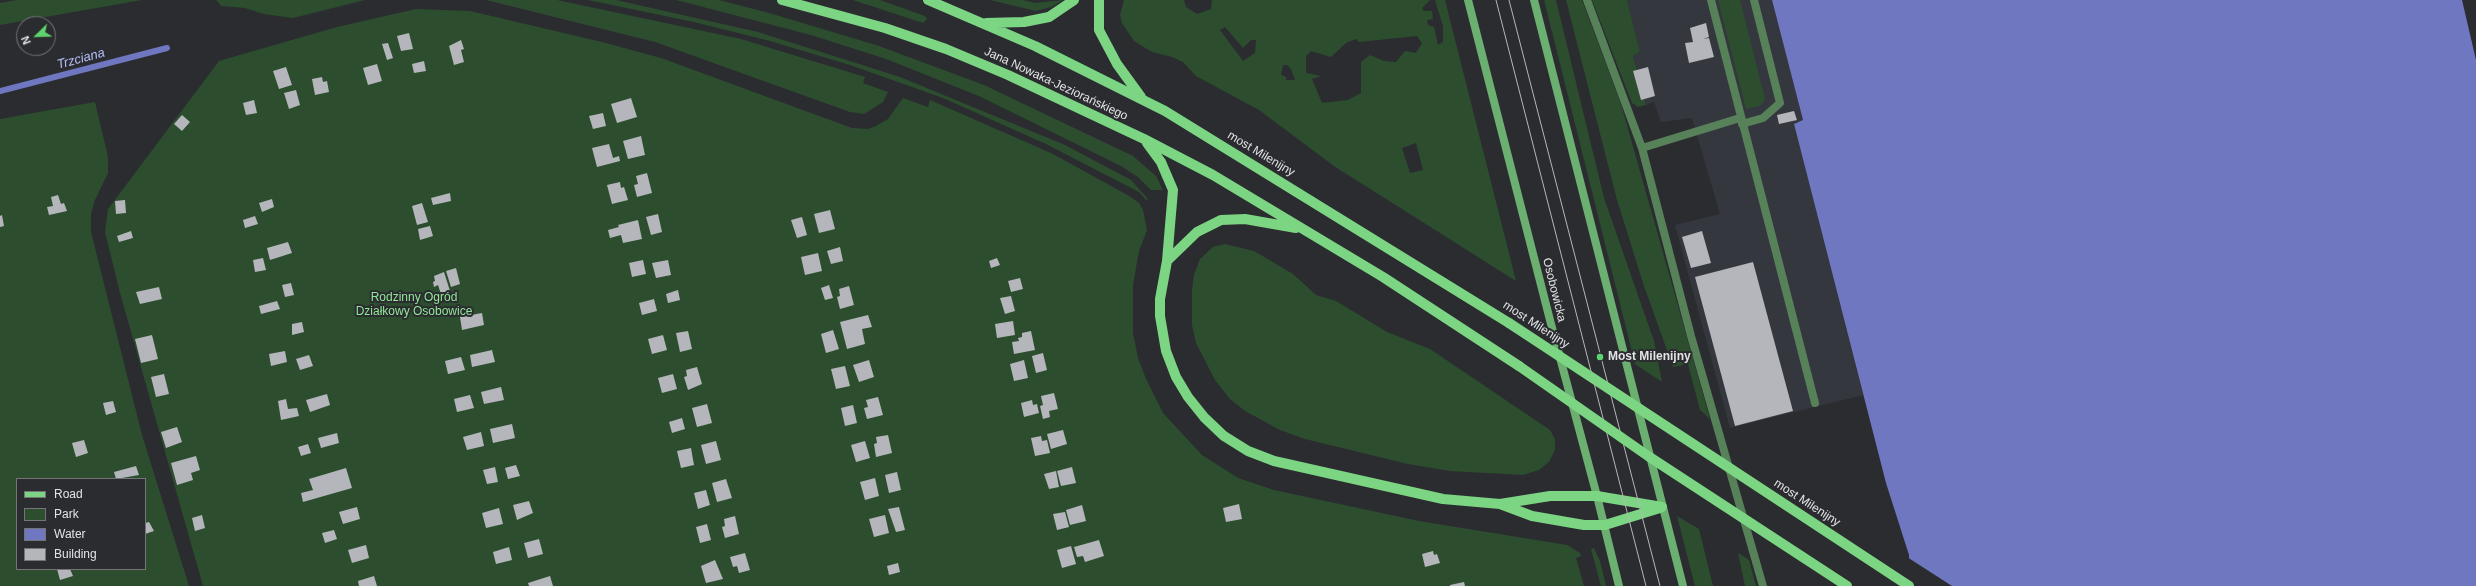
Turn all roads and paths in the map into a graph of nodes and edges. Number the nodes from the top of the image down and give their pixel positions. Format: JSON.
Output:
{"nodes":[{"id":1,"x":782,"y":0,"type":"edge"},
{"id":2,"x":928,"y":0,"type":"edge"},
{"id":3,"x":1074,"y":0,"type":"edge"},
{"id":4,"x":1099,"y":0,"type":"edge"},
{"id":5,"x":1468,"y":0,"type":"edge"},
{"id":6,"x":1534,"y":0,"type":"edge"},
{"id":7,"x":1587,"y":0,"type":"edge"},
{"id":8,"x":1711,"y":0,"type":"edge"},
{"id":9,"x":1754,"y":0,"type":"edge"},
{"id":10,"x":984,"y":23,"type":"junction"},
{"id":11,"x":1142,"y":98,"type":"junction"},
{"id":12,"x":1741,"y":121,"type":"junction"},
{"id":13,"x":1144,"y":140,"type":"junction"},
{"id":14,"x":1642,"y":148,"type":"junction"},
{"id":15,"x":1302,"y":230,"type":"junction"},
{"id":16,"x":1167,"y":260,"type":"junction"},
{"id":17,"x":1814,"y":403,"type":"dead end"},
{"id":18,"x":1597,"y":496,"type":"junction"},
{"id":19,"x":1500,"y":504,"type":"junction"},
{"id":20,"x":1662,"y":507,"type":"junction"},
{"id":21,"x":1605,"y":526,"type":"junction"},
{"id":22,"x":1619,"y":586,"type":"edge"},
{"id":23,"x":1683,"y":586,"type":"edge"},
{"id":24,"x":1763,"y":586,"type":"edge"},
{"id":25,"x":1847,"y":586,"type":"edge"},
{"id":26,"x":1909,"y":586,"type":"edge"}],
"edges":[{"from":1,"to":13,"type":"main road","name":"Jana Nowaka-Jeziorańskiego"},
{"from":2,"to":10,"type":"main road","name":"Jana Nowaka-Jeziorańskiego"},
{"from":3,"to":10,"type":"main road"},
{"from":4,"to":11,"type":"main road"},
{"from":5,"to":18,"type":"street","name":"Osobowicka"},
{"from":6,"to":20,"type":"street"},
{"from":7,"to":14,"type":"lane"},
{"from":8,"to":12,"type":"lane"},
{"from":9,"to":12,"type":"lane"},
{"from":10,"to":11,"type":"main road","name":"Jana Nowaka-Jeziorańskiego"},
{"from":11,"to":26,"type":"main road","name":"most Milenijny","bridge":true},
{"from":12,"to":14,"type":"lane"},
{"from":12,"to":17,"type":"lane"},
{"from":13,"to":15,"type":"main road","name":"Jana Nowaka-Jeziorańskiego"},
{"from":13,"to":16,"type":"main road"},
{"from":14,"to":24,"type":"lane"},
{"from":15,"to":16,"type":"main road"},
{"from":15,"to":25,"type":"main road","bridge":true},
{"from":16,"to":19,"type":"main road"},
{"from":18,"to":19,"type":"main road"},
{"from":18,"to":20,"type":"main road"},
{"from":18,"to":21,"type":"street","name":"Osobowicka"},
{"from":19,"to":21,"type":"main road"},
{"from":20,"to":21,"type":"main road"},
{"from":20,"to":23,"type":"street"},
{"from":21,"to":22,"type":"street","name":"Osobowicka"}]}
